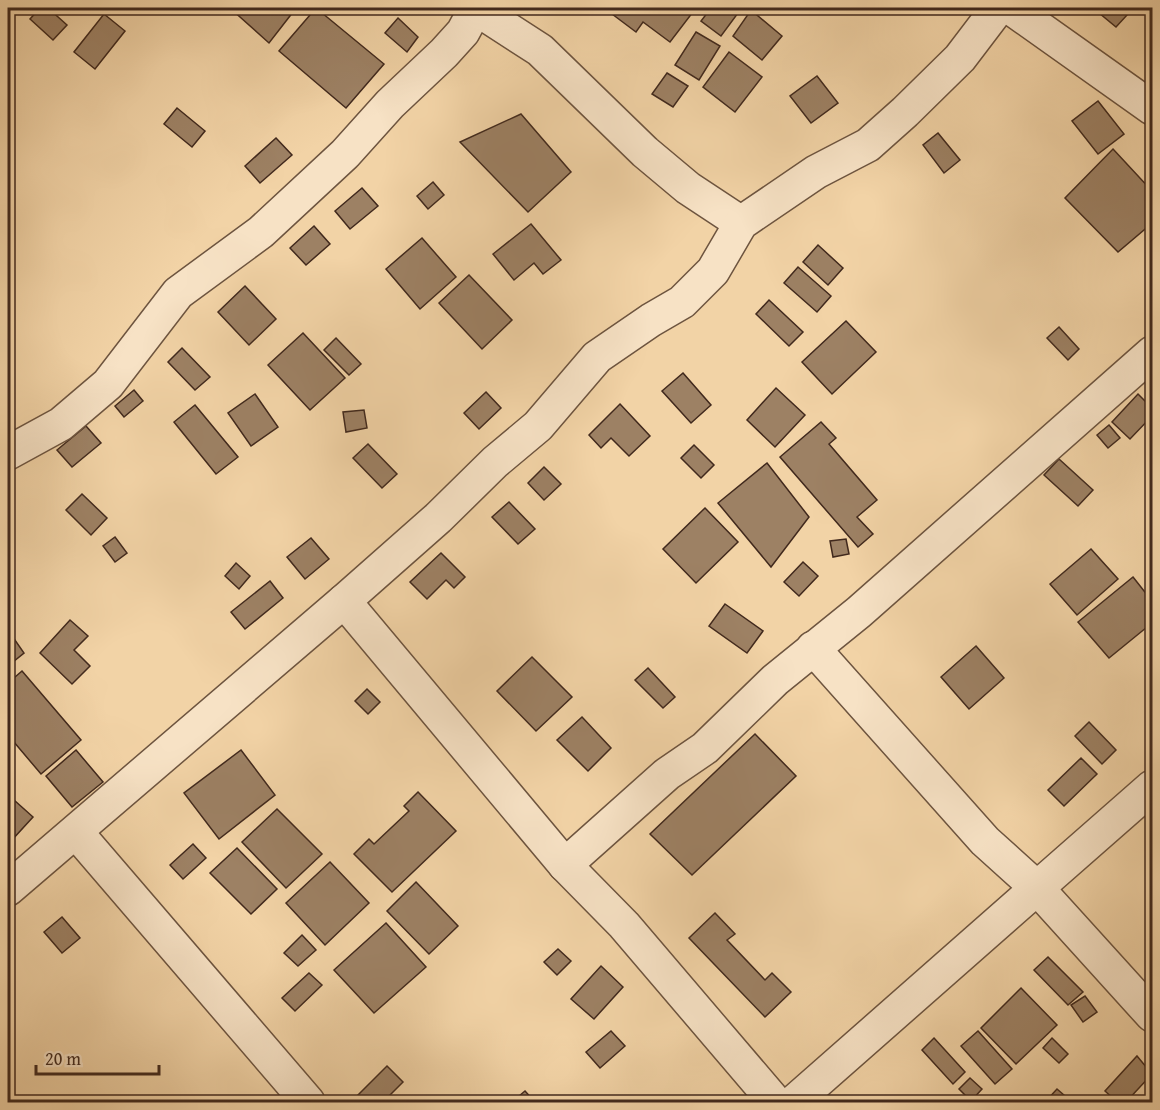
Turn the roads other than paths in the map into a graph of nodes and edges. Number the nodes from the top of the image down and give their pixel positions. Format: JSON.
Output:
{"nodes":[{"id":1,"x":476,"y":8,"type":"edge"},
{"id":2,"x":998,"y":8,"type":"edge"},
{"id":3,"x":1011,"y":8,"type":"edge"},
{"id":4,"x":1152,"y":108,"type":"edge"},
{"id":5,"x":741,"y":224,"type":"junction"},
{"id":6,"x":1152,"y":354,"type":"edge"},
{"id":7,"x":8,"y":453,"type":"edge"},
{"id":8,"x":344,"y":601,"type":"junction"},
{"id":9,"x":813,"y":648,"type":"junction"},
{"id":10,"x":1152,"y":787,"type":"edge"},
{"id":11,"x":76,"y":832,"type":"junction"},
{"id":12,"x":565,"y":865,"type":"junction"},
{"id":13,"x":1037,"y":888,"type":"junction"},
{"id":14,"x":8,"y":889,"type":"edge"},
{"id":15,"x":1152,"y":1015,"type":"edge"},
{"id":16,"x":308,"y":1102,"type":"edge"},
{"id":17,"x":775,"y":1102,"type":"edge"},
{"id":18,"x":794,"y":1102,"type":"edge"}],
"edges":[{"from":1,"to":5,"type":"street"},
{"from":1,"to":7,"type":"street"},
{"from":2,"to":5,"type":"street"},
{"from":3,"to":4,"type":"street"},
{"from":5,"to":8,"type":"street"},
{"from":6,"to":9,"type":"street"},
{"from":8,"to":11,"type":"street"},
{"from":8,"to":12,"type":"street"},
{"from":9,"to":12,"type":"street"},
{"from":9,"to":13,"type":"street"},
{"from":10,"to":13,"type":"street"},
{"from":11,"to":14,"type":"street"},
{"from":11,"to":16,"type":"street"},
{"from":12,"to":17,"type":"street"},
{"from":13,"to":15,"type":"street"},
{"from":13,"to":18,"type":"street"}]}
